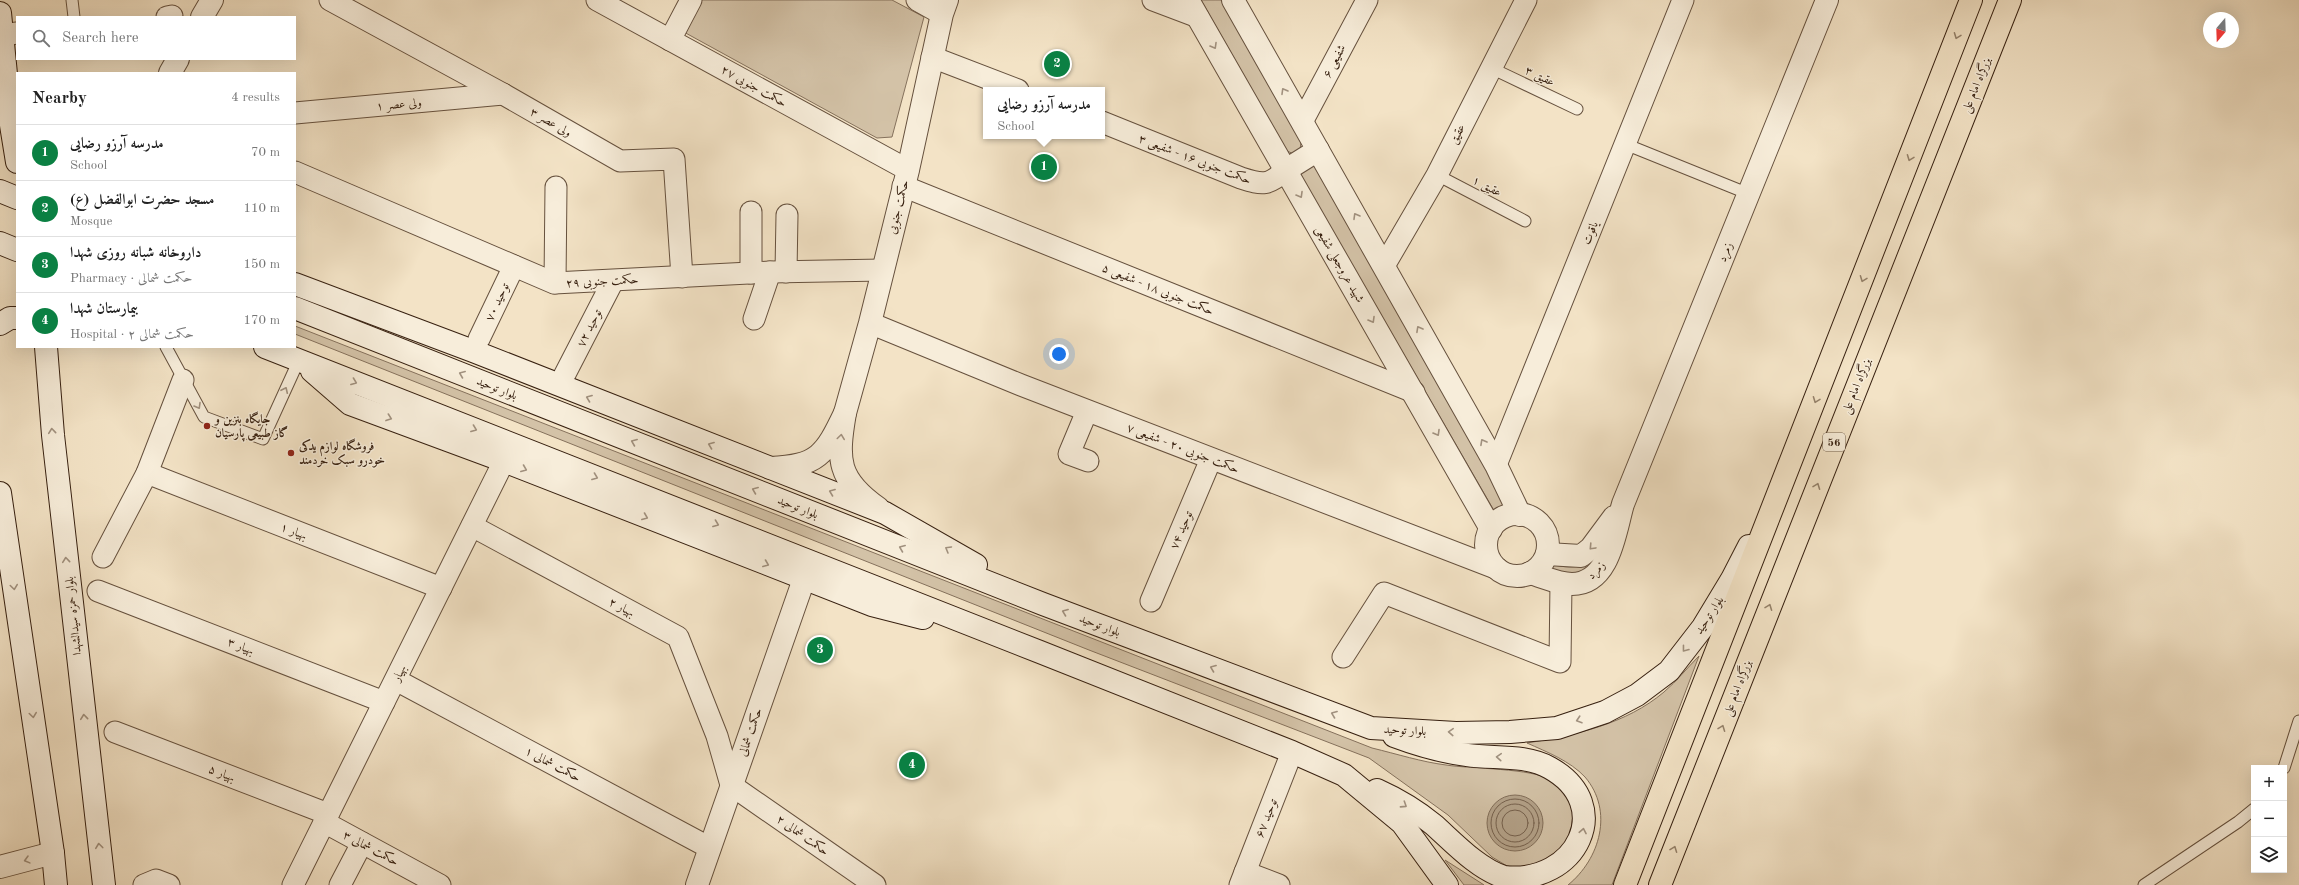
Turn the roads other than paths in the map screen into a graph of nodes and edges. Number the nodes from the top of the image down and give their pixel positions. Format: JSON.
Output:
{"nodes":[{"id":1,"x":72,"y":0,"type":"edge"},
{"id":2,"x":212,"y":0,"type":"edge"},
{"id":3,"x":330,"y":0,"type":"edge"},
{"id":4,"x":691,"y":0,"type":"edge"},
{"id":5,"x":917,"y":0,"type":"edge"},
{"id":6,"x":1153,"y":0,"type":"edge"},
{"id":7,"x":1233,"y":0,"type":"edge"},
{"id":8,"x":1366,"y":0,"type":"edge"},
{"id":9,"x":1526,"y":0,"type":"edge"},
{"id":10,"x":1683,"y":0,"type":"edge"},
{"id":11,"x":1828,"y":0,"type":"edge"},
{"id":12,"x":1971,"y":0,"type":"edge"},
{"id":13,"x":2010,"y":0,"type":"edge"},
{"id":14,"x":599,"y":1,"type":"edge"},
{"id":15,"x":945,"y":7,"type":"edge"},
{"id":16,"x":1193,"y":8,"type":"edge"},
{"id":17,"x":0,"y":13,"type":"edge"},
{"id":18,"x":74,"y":16,"type":"edge"},
{"id":19,"x":203,"y":16,"type":"edge"},
{"id":20,"x":10,"y":34,"type":"edge"},
{"id":21,"x":670,"y":40,"type":"junction"},
{"id":22,"x":932,"y":57,"type":"junction"},
{"id":23,"x":177,"y":60,"type":"edge"},
{"id":24,"x":449,"y":65,"type":"junction"},
{"id":25,"x":1491,"y":68,"type":"junction"},
{"id":26,"x":171,"y":72,"type":"edge"},
{"id":27,"x":3,"y":80,"type":"edge"},
{"id":28,"x":1010,"y":87,"type":"edge"},
{"id":29,"x":503,"y":94,"type":"junction"},
{"id":30,"x":448,"y":100,"type":"junction"},
{"id":31,"x":1577,"y":108,"type":"dead end"},
{"id":32,"x":296,"y":113,"type":"edge"},
{"id":33,"x":1302,"y":122,"type":"junction"},
{"id":34,"x":1105,"y":123,"type":"edge"},
{"id":35,"x":14,"y":132,"type":"edge"},
{"id":36,"x":1625,"y":144,"type":"junction"},
{"id":37,"x":1318,"y":150,"type":"junction"},
{"id":38,"x":16,"y":152,"type":"edge"},
{"id":39,"x":1286,"y":170,"type":"junction"},
{"id":40,"x":296,"y":172,"type":"edge"},
{"id":41,"x":1437,"y":175,"type":"junction"},
{"id":42,"x":905,"y":178,"type":"junction"},
{"id":43,"x":556,"y":187,"type":"dead end"},
{"id":44,"x":0,"y":191,"type":"edge"},
{"id":45,"x":1749,"y":194,"type":"junction"},
{"id":46,"x":16,"y":198,"type":"edge"},
{"id":47,"x":751,"y":212,"type":"dead end"},
{"id":48,"x":786,"y":215,"type":"dead end"},
{"id":49,"x":1525,"y":221,"type":"dead end"},
{"id":50,"x":0,"y":243,"type":"edge"},
{"id":51,"x":16,"y":250,"type":"edge"},
{"id":52,"x":514,"y":266,"type":"junction"},
{"id":53,"x":1384,"y":266,"type":"junction"},
{"id":54,"x":883,"y":270,"type":"junction"},
{"id":55,"x":769,"y":272,"type":"junction"},
{"id":56,"x":682,"y":277,"type":"junction"},
{"id":57,"x":613,"y":281,"type":"junction"},
{"id":58,"x":555,"y":283,"type":"junction"},
{"id":59,"x":296,"y":284,"type":"edge"},
{"id":60,"x":296,"y":308,"type":"edge"},
{"id":61,"x":16,"y":318,"type":"edge"},
{"id":62,"x":754,"y":319,"type":"dead end"},
{"id":63,"x":870,"y":322,"type":"junction"},
{"id":64,"x":0,"y":324,"type":"edge"},
{"id":65,"x":479,"y":339,"type":"dead end"},
{"id":66,"x":46,"y":348,"type":"edge"},
{"id":67,"x":167,"y":348,"type":"edge"},
{"id":68,"x":268,"y":348,"type":"edge"},
{"id":69,"x":299,"y":360,"type":"junction"},
{"id":70,"x":564,"y":376,"type":"dead end"},
{"id":71,"x":183,"y":380,"type":"junction"},
{"id":72,"x":1414,"y":392,"type":"junction"},
{"id":73,"x":1087,"y":411,"type":"junction"},
{"id":74,"x":845,"y":413,"type":"junction"},
{"id":75,"x":1799,"y":444,"type":"junction"},
{"id":76,"x":1211,"y":459,"type":"junction"},
{"id":77,"x":504,"y":461,"type":"junction"},
{"id":78,"x":1088,"y":461,"type":"dead end"},
{"id":79,"x":1496,"y":465,"type":"junction"},
{"id":80,"x":770,"y":468,"type":"junction"},
{"id":81,"x":148,"y":473,"type":"junction"},
{"id":82,"x":0,"y":493,"type":"edge"},
{"id":83,"x":1623,"y":504,"type":"junction"},
{"id":84,"x":885,"y":513,"type":"junction"},
{"id":85,"x":1520,"y":514,"type":"junction"},
{"id":86,"x":472,"y":526,"type":"junction"},
{"id":87,"x":1491,"y":529,"type":"junction"},
{"id":88,"x":1547,"y":554,"type":"junction"},
{"id":89,"x":103,"y":557,"type":"dead end"},
{"id":90,"x":1498,"y":569,"type":"junction"},
{"id":91,"x":1530,"y":573,"type":"junction"},
{"id":92,"x":804,"y":579,"type":"junction"},
{"id":93,"x":1561,"y":583,"type":"junction"},
{"id":94,"x":441,"y":588,"type":"junction"},
{"id":95,"x":98,"y":591,"type":"dead end"},
{"id":96,"x":1151,"y":601,"type":"dead end"},
{"id":97,"x":1043,"y":604,"type":"junction"},
{"id":98,"x":1020,"y":644,"type":"junction"},
{"id":99,"x":1343,"y":656,"type":"dead end"},
{"id":100,"x":396,"y":680,"type":"junction"},
{"id":101,"x":384,"y":702,"type":"junction"},
{"id":102,"x":2299,"y":721,"type":"edge"},
{"id":103,"x":1371,"y":728,"type":"junction"},
{"id":104,"x":115,"y":732,"type":"dead end"},
{"id":105,"x":1292,"y":752,"type":"junction"},
{"id":106,"x":2285,"y":765,"type":"edge"},
{"id":107,"x":1344,"y":775,"type":"junction"},
{"id":108,"x":731,"y":785,"type":"junction"},
{"id":109,"x":2251,"y":811,"type":"edge"},
{"id":110,"x":326,"y":818,"type":"junction"},
{"id":111,"x":362,"y":843,"type":"junction"},
{"id":112,"x":710,"y":848,"type":"junction"},
{"id":113,"x":53,"y":853,"type":"junction"},
{"id":114,"x":0,"y":867,"type":"edge"},
{"id":115,"x":1242,"y":878,"type":"edge"},
{"id":116,"x":56,"y":885,"type":"edge"},
{"id":117,"x":104,"y":885,"type":"edge"},
{"id":118,"x":144,"y":885,"type":"edge"},
{"id":119,"x":169,"y":885,"type":"edge"},
{"id":120,"x":293,"y":885,"type":"edge"},
{"id":121,"x":340,"y":885,"type":"edge"},
{"id":122,"x":440,"y":885,"type":"edge"},
{"id":123,"x":698,"y":885,"type":"edge"},
{"id":124,"x":875,"y":885,"type":"edge"},
{"id":125,"x":1279,"y":885,"type":"edge"},
{"id":126,"x":1447,"y":885,"type":"edge"},
{"id":127,"x":1625,"y":885,"type":"edge"},
{"id":128,"x":1660,"y":885,"type":"edge"},
{"id":129,"x":2144,"y":885,"type":"edge"}],
"edges":[{"from":1,"to":18,"type":"lane"},
{"from":2,"to":19,"type":"main road"},
{"from":3,"to":24,"type":"street","name":"ولی عصر ۳"},
{"from":4,"to":21,"type":"street"},
{"from":5,"to":15,"type":"street"},
{"from":6,"to":16,"type":"street"},
{"from":33,"to":7,"type":"main road","one_way":true},
{"from":8,"to":33,"type":"street","name":"شفیعی ۶"},
{"from":9,"to":25,"type":"street","name":"عقیق"},
{"from":10,"to":36,"type":"street","name":"یاقوت"},
{"from":11,"to":45,"type":"main road","name":"زمرد"},
{"from":12,"to":75,"type":"highway","one_way":true},
{"from":128,"to":13,"type":"highway","name":"بزرگراه امام علی","number":"56","one_way":true},
{"from":14,"to":21,"type":"street","name":"حکمت جنوبی ۲۷"},
{"from":15,"to":22,"type":"main road","name":"حکمت جنوبی"},
{"from":16,"to":39,"type":"main road","name":"شهید عروجعلی شفیعی","one_way":true},
{"from":17,"to":20,"type":"main road"},
{"from":20,"to":27,"type":"main road"},
{"from":21,"to":42,"type":"street","name":"حکمت جنوبی ۲۷"},
{"from":22,"to":28,"type":"street"},
{"from":22,"to":42,"type":"main road","name":"حکمت جنوبی"},
{"from":23,"to":26,"type":"main road"},
{"from":24,"to":29,"type":"street","name":"ولی عصر ۳"},
{"from":24,"to":30,"type":"street"},
{"from":25,"to":31,"type":"lane","name":"عقیق ۳"},
{"from":25,"to":41,"type":"street","name":"عقیق"},
{"from":27,"to":35,"type":"main road"},
{"from":29,"to":30,"type":"street","name":"ولی عصر ۱"},
{"from":29,"to":56,"type":"street","name":"ولی عصر ۳"},
{"from":30,"to":32,"type":"street","name":"ولی عصر ۱"},
{"from":33,"to":37,"type":"main road"},
{"from":34,"to":39,"type":"street","name":"حکمت جنوبی ۱۶ - شفیعی ۳"},
{"from":35,"to":38,"type":"main road"},
{"from":36,"to":45,"type":"lane"},
{"from":36,"to":79,"type":"street","name":"یاقوت"},
{"from":37,"to":39,"type":"main road"},
{"from":53,"to":37,"type":"main road","one_way":true},
{"from":39,"to":72,"type":"main road","name":"شهید عروجعلی شفیعی","one_way":true},
{"from":40,"to":52,"type":"street","name":"حکمت جنوبی ۲۹"},
{"from":41,"to":49,"type":"lane","name":"عقیق ۱"},
{"from":41,"to":53,"type":"street","name":"عقیق"},
{"from":42,"to":54,"type":"main road","name":"حکمت جنوبی"},
{"from":42,"to":72,"type":"street","name":"حکمت جنوبی ۱۸ - شفیعی ۵"},
{"from":43,"to":58,"type":"street"},
{"from":44,"to":46,"type":"main road"},
{"from":45,"to":83,"type":"main road","name":"زمرد"},
{"from":47,"to":55,"type":"street"},
{"from":48,"to":55,"type":"street"},
{"from":50,"to":51,"type":"main road"},
{"from":52,"to":58,"type":"street","name":"حکمت جنوبی ۲۹"},
{"from":52,"to":65,"type":"street","name":"توحید ۷۰"},
{"from":79,"to":53,"type":"main road","one_way":true},
{"from":54,"to":55,"type":"street","name":"حکمت جنوبی ۲۹"},
{"from":54,"to":63,"type":"main road","name":"حکمت جنوبی"},
{"from":55,"to":56,"type":"street","name":"حکمت جنوبی ۲۹"},
{"from":55,"to":62,"type":"street"},
{"from":56,"to":57,"type":"street","name":"حکمت جنوبی ۲۹"},
{"from":57,"to":58,"type":"street","name":"حکمت جنوبی ۲۹"},
{"from":57,"to":70,"type":"street","name":"توحید ۷۲"},
{"from":80,"to":59,"type":"main road","one_way":true},
{"from":97,"to":60,"type":"main road","name":"بلوار توحید","one_way":true},
{"from":61,"to":64,"type":"main road"},
{"from":63,"to":73,"type":"street","name":"حکمت جنوبی ۲۰ - شفیعی ۷"},
{"from":63,"to":74,"type":"main road","name":"حکمت جنوبی"},
{"from":117,"to":66,"type":"main road","name":"بلوار حمزه سیدالشهدا","one_way":true},
{"from":67,"to":71,"type":"lane"},
{"from":68,"to":69,"type":"main road"},
{"from":71,"to":69,"type":"lane","one_way":true},
{"from":69,"to":77,"type":"main road","one_way":true},
{"from":69,"to":98,"type":"main road","one_way":true},
{"from":71,"to":81,"type":"street"},
{"from":72,"to":87,"type":"main road","name":"شهید عروجعلی شفیعی","one_way":true},
{"from":73,"to":76,"type":"street","name":"حکمت جنوبی ۲۰ - شفیعی ۷"},
{"from":73,"to":78,"type":"street"},
{"from":74,"to":80,"type":"main road"},
{"from":84,"to":74,"type":"main road","one_way":true},
{"from":75,"to":103,"type":"main road","name":"بلوار توحید","one_way":true},
{"from":75,"to":127,"type":"highway"},
{"from":76,"to":90,"type":"street","name":"حکمت جنوبی ۲۰ - شفیعی ۷"},
{"from":76,"to":96,"type":"street","name":"توحید ۷۴"},
{"from":77,"to":86,"type":"street","name":"بهیار"},
{"from":77,"to":92,"type":"main road","one_way":true},
{"from":79,"to":85,"type":"main road"},
{"from":84,"to":80,"type":"main road","one_way":true},
{"from":81,"to":89,"type":"street"},
{"from":81,"to":94,"type":"street","name":"بهیار ۱"},
{"from":82,"to":113,"type":"main road","one_way":true},
{"from":83,"to":88,"type":"main road","name":"زمرد","one_way":true},
{"from":83,"to":93,"type":"main road","name":"زمرد"},
{"from":97,"to":84,"type":"main road","one_way":true},
{"from":85,"to":87,"type":"main road"},
{"from":85,"to":88,"type":"main road"},
{"from":86,"to":94,"type":"street","name":"بهیار"},
{"from":86,"to":108,"type":"street","name":"بهیار ۲"},
{"from":87,"to":90,"type":"main road"},
{"from":88,"to":91,"type":"main road"},
{"from":90,"to":91,"type":"main road"},
{"from":91,"to":93,"type":"main road","name":"زمرد"},
{"from":92,"to":98,"type":"main road"},
{"from":92,"to":108,"type":"main road","name":"حکمت شمالی"},
{"from":93,"to":99,"type":"street"},
{"from":94,"to":100,"type":"street","name":"بهیار"},
{"from":95,"to":101,"type":"street","name":"بهیار ۳"},
{"from":103,"to":97,"type":"main road","name":"بلوار توحید","one_way":true},
{"from":98,"to":105,"type":"main road"},
{"from":100,"to":101,"type":"street","name":"بهیار"},
{"from":100,"to":112,"type":"street","name":"حکمت شمالی ۱"},
{"from":101,"to":110,"type":"street","name":"بهیار"},
{"from":102,"to":106,"type":"lane"},
{"from":107,"to":103,"type":"main road","one_way":true},
{"from":104,"to":110,"type":"street","name":"بهیار ۵"},
{"from":105,"to":107,"type":"main road"},
{"from":105,"to":115,"type":"street","name":"توحید ۶۷"},
{"from":107,"to":126,"type":"main road"},
{"from":108,"to":112,"type":"main road","name":"حکمت شمالی"},
{"from":108,"to":124,"type":"street","name":"حکمت شمالی ۲"},
{"from":109,"to":129,"type":"lane"},
{"from":110,"to":111,"type":"street","name":"حکمت شمالی ۳"},
{"from":110,"to":120,"type":"street","name":"بهیار"},
{"from":111,"to":121,"type":"street"},
{"from":111,"to":122,"type":"street","name":"حکمت شمالی ۳"},
{"from":112,"to":123,"type":"main road","name":"حکمت شمالی"},
{"from":113,"to":114,"type":"main road","one_way":true},
{"from":113,"to":116,"type":"main road"},
{"from":115,"to":125,"type":"street"},
{"from":118,"to":119,"type":"street"}]}
